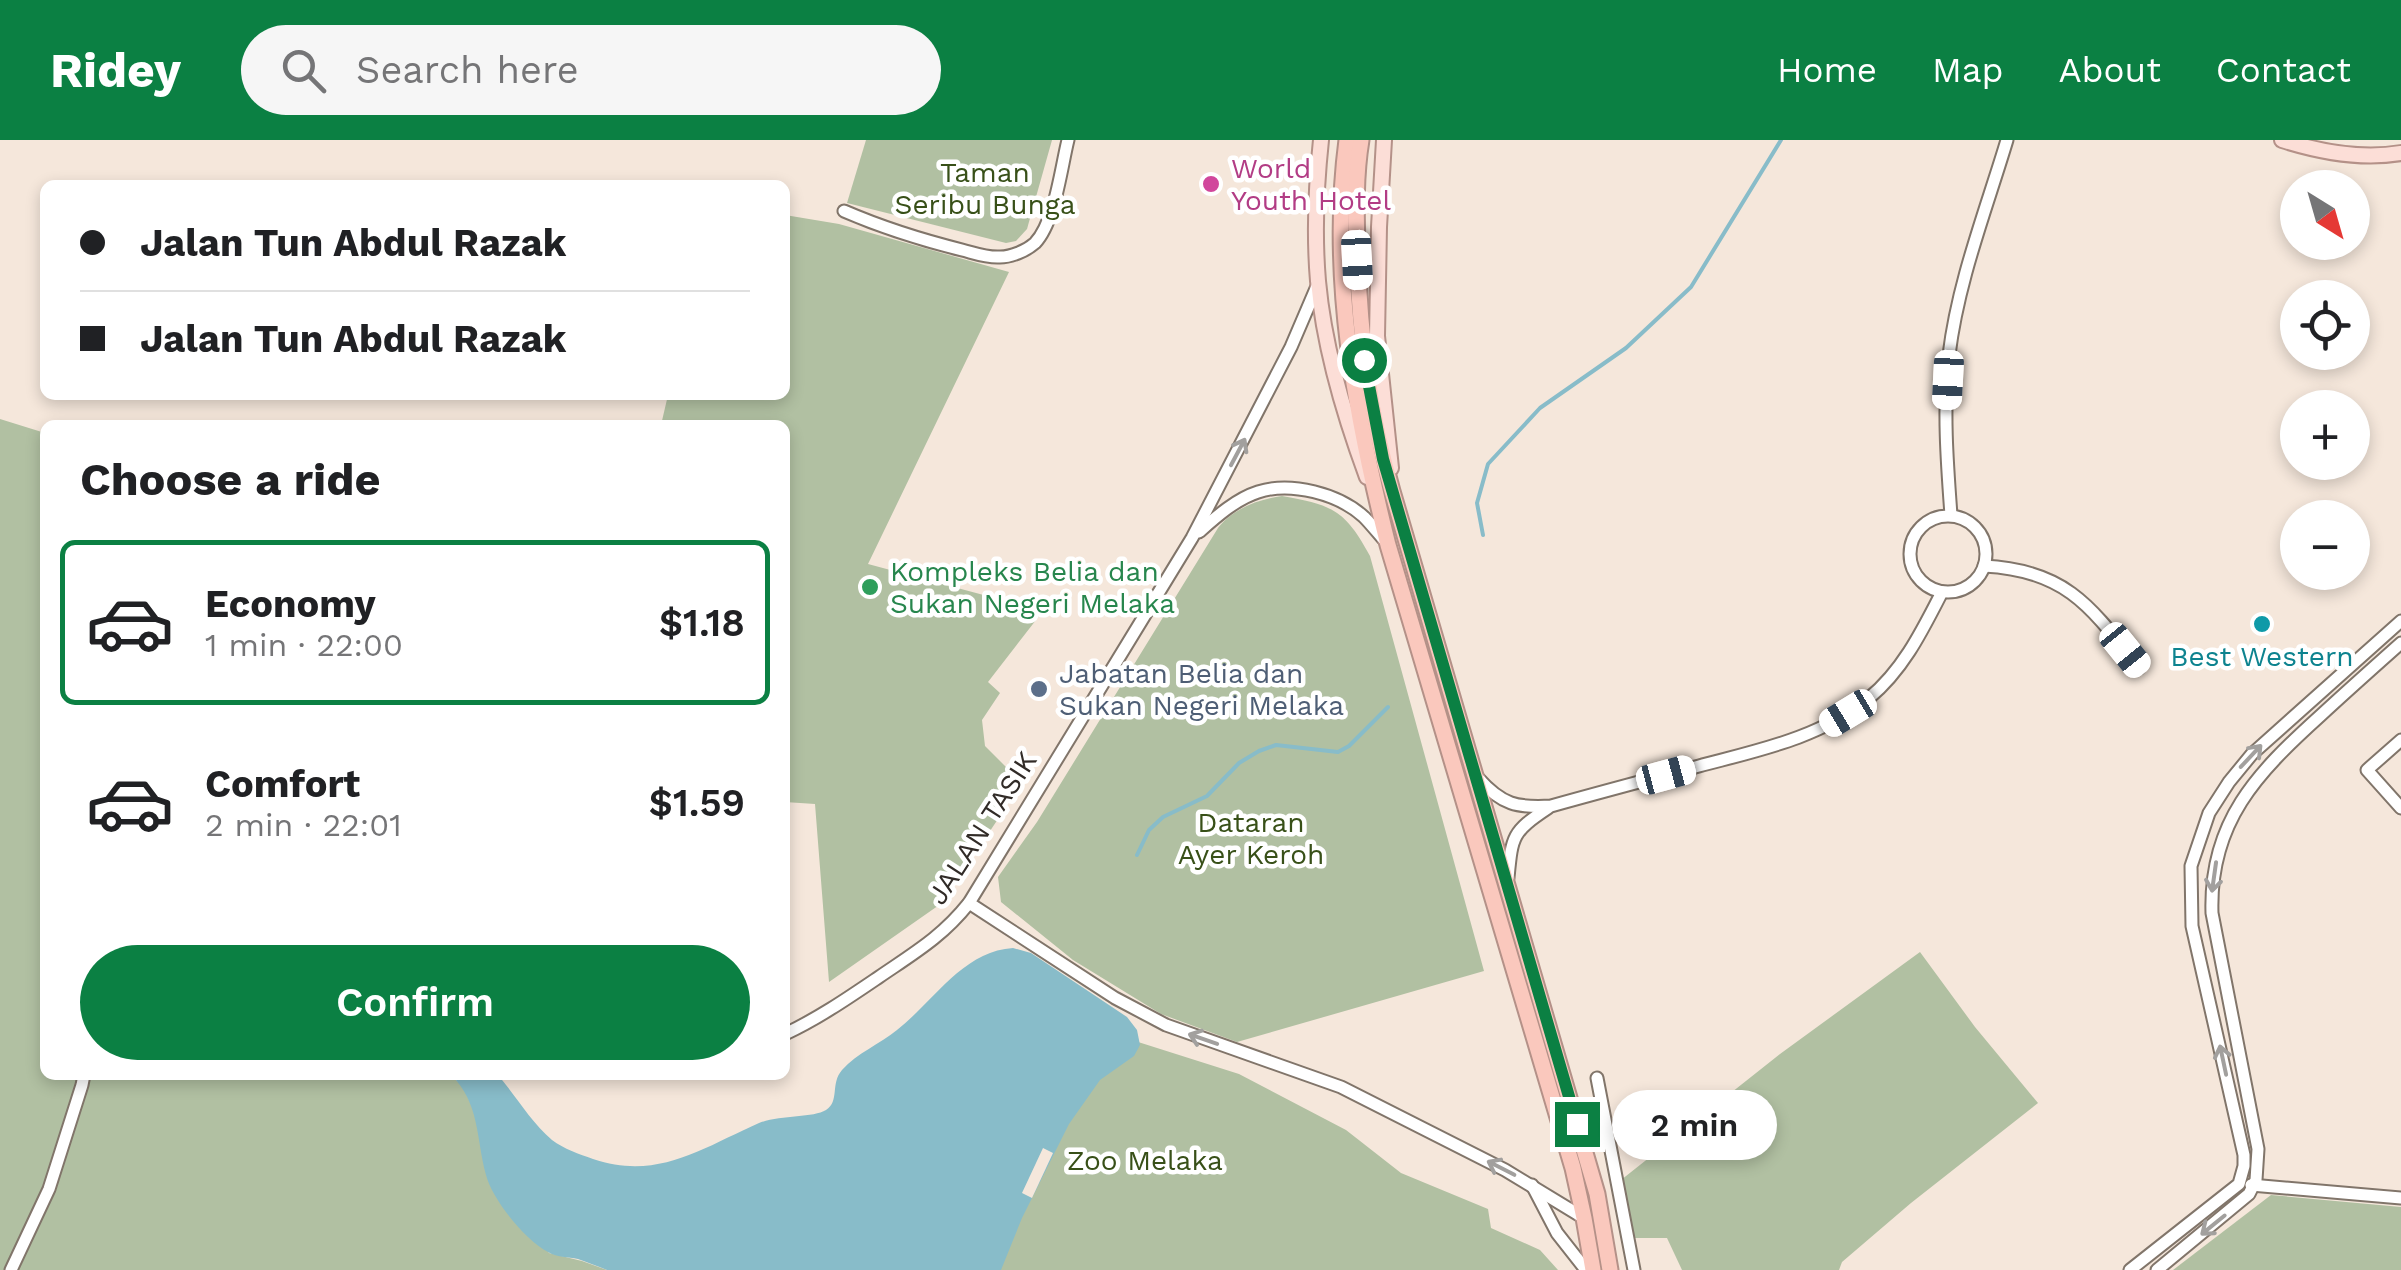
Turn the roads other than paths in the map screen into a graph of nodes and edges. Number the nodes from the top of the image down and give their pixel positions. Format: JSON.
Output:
{"nodes":[{"id":1,"x":1068,"y":140,"type":"edge"},
{"id":2,"x":1320,"y":140,"type":"edge"},
{"id":3,"x":1347,"y":140,"type":"edge"},
{"id":4,"x":1361,"y":140,"type":"edge"},
{"id":5,"x":1384,"y":140,"type":"edge"},
{"id":6,"x":2008,"y":140,"type":"edge"},
{"id":7,"x":2282,"y":140,"type":"edge"},
{"id":8,"x":2401,"y":153,"type":"edge"},
{"id":9,"x":844,"y":211,"type":"dead end"},
{"id":10,"x":1348,"y":213,"type":"junction"},
{"id":11,"x":1318,"y":284,"type":"junction"},
{"id":12,"x":1392,"y":491,"type":"junction"},
{"id":13,"x":1377,"y":501,"type":"junction"},
{"id":14,"x":1951,"y":516,"type":"junction"},
{"id":15,"x":1192,"y":538,"type":"junction"},
{"id":16,"x":1388,"y":544,"type":"junction"},
{"id":17,"x":1984,"y":566,"type":"junction"},
{"id":18,"x":1942,"y":592,"type":"junction"},
{"id":19,"x":2401,"y":621,"type":"edge"},
{"id":20,"x":2401,"y":642,"type":"edge"},
{"id":21,"x":2390,"y":652,"type":"junction"},
{"id":22,"x":2356,"y":660,"type":"junction"},
{"id":23,"x":2140,"y":668,"type":"dead end"},
{"id":24,"x":2401,"y":740,"type":"edge"},
{"id":25,"x":1474,"y":774,"type":"junction"},
{"id":26,"x":1552,"y":806,"type":"junction"},
{"id":27,"x":2401,"y":808,"type":"edge"},
{"id":28,"x":1508,"y":886,"type":"junction"},
{"id":29,"x":969,"y":903,"type":"junction"},
{"id":30,"x":790,"y":1032,"type":"edge"},
{"id":31,"x":1597,"y":1078,"type":"dead end"},
{"id":32,"x":83,"y":1080,"type":"edge"},
{"id":33,"x":1531,"y":1184,"type":"junction"},
{"id":34,"x":2238,"y":1184,"type":"junction"},
{"id":35,"x":2254,"y":1186,"type":"junction"},
{"id":36,"x":2401,"y":1198,"type":"edge"},
{"id":37,"x":1584,"y":1218,"type":"junction"},
{"id":38,"x":11,"y":1270,"type":"edge"},
{"id":39,"x":1590,"y":1270,"type":"edge"},
{"id":40,"x":1610,"y":1270,"type":"edge"},
{"id":41,"x":1634,"y":1270,"type":"edge"},
{"id":42,"x":2130,"y":1270,"type":"edge"},
{"id":43,"x":2156,"y":1270,"type":"edge"}],
"edges":[{"from":1,"to":9,"type":"street"},
{"from":2,"to":11,"type":"main road"},
{"from":3,"to":10,"type":"highway"},
{"from":4,"to":10,"type":"highway"},
{"from":5,"to":12,"type":"main road"},
{"from":6,"to":14,"type":"street"},
{"from":7,"to":8,"type":"main road"},
{"from":10,"to":12,"type":"highway"},
{"from":10,"to":13,"type":"highway"},
{"from":11,"to":13,"type":"main road"},
{"from":15,"to":11,"type":"street","name":"JALAN TASIK","one_way":true},
{"from":12,"to":25,"type":"highway"},
{"from":13,"to":16,"type":"highway"},
{"from":14,"to":17,"type":"street"},
{"from":14,"to":18,"type":"street"},
{"from":15,"to":16,"type":"street","name":"JALAN TASIK"},
{"from":15,"to":29,"type":"street","name":"JALAN TASIK"},
{"from":16,"to":37,"type":"highway"},
{"from":17,"to":18,"type":"street"},
{"from":17,"to":23,"type":"street"},
{"from":18,"to":26,"type":"street"},
{"from":19,"to":22,"type":"street"},
{"from":20,"to":21,"type":"street"},
{"from":21,"to":22,"type":"street"},
{"from":21,"to":35,"type":"street","one_way":true},
{"from":34,"to":22,"type":"street","one_way":true},
{"from":24,"to":27,"type":"street"},
{"from":25,"to":26,"type":"street"},
{"from":25,"to":28,"type":"highway"},
{"from":26,"to":28,"type":"street"},
{"from":28,"to":40,"type":"highway"},
{"from":29,"to":30,"type":"street","name":"JALAN TASIK"},
{"from":33,"to":29,"type":"street","one_way":true},
{"from":31,"to":41,"type":"street"},
{"from":32,"to":38,"type":"street"},
{"from":33,"to":37,"type":"street"},
{"from":33,"to":39,"type":"street"},
{"from":34,"to":35,"type":"street"},
{"from":34,"to":42,"type":"street"},
{"from":35,"to":36,"type":"street"},
{"from":35,"to":43,"type":"street","one_way":true},
{"from":37,"to":39,"type":"highway"}]}
